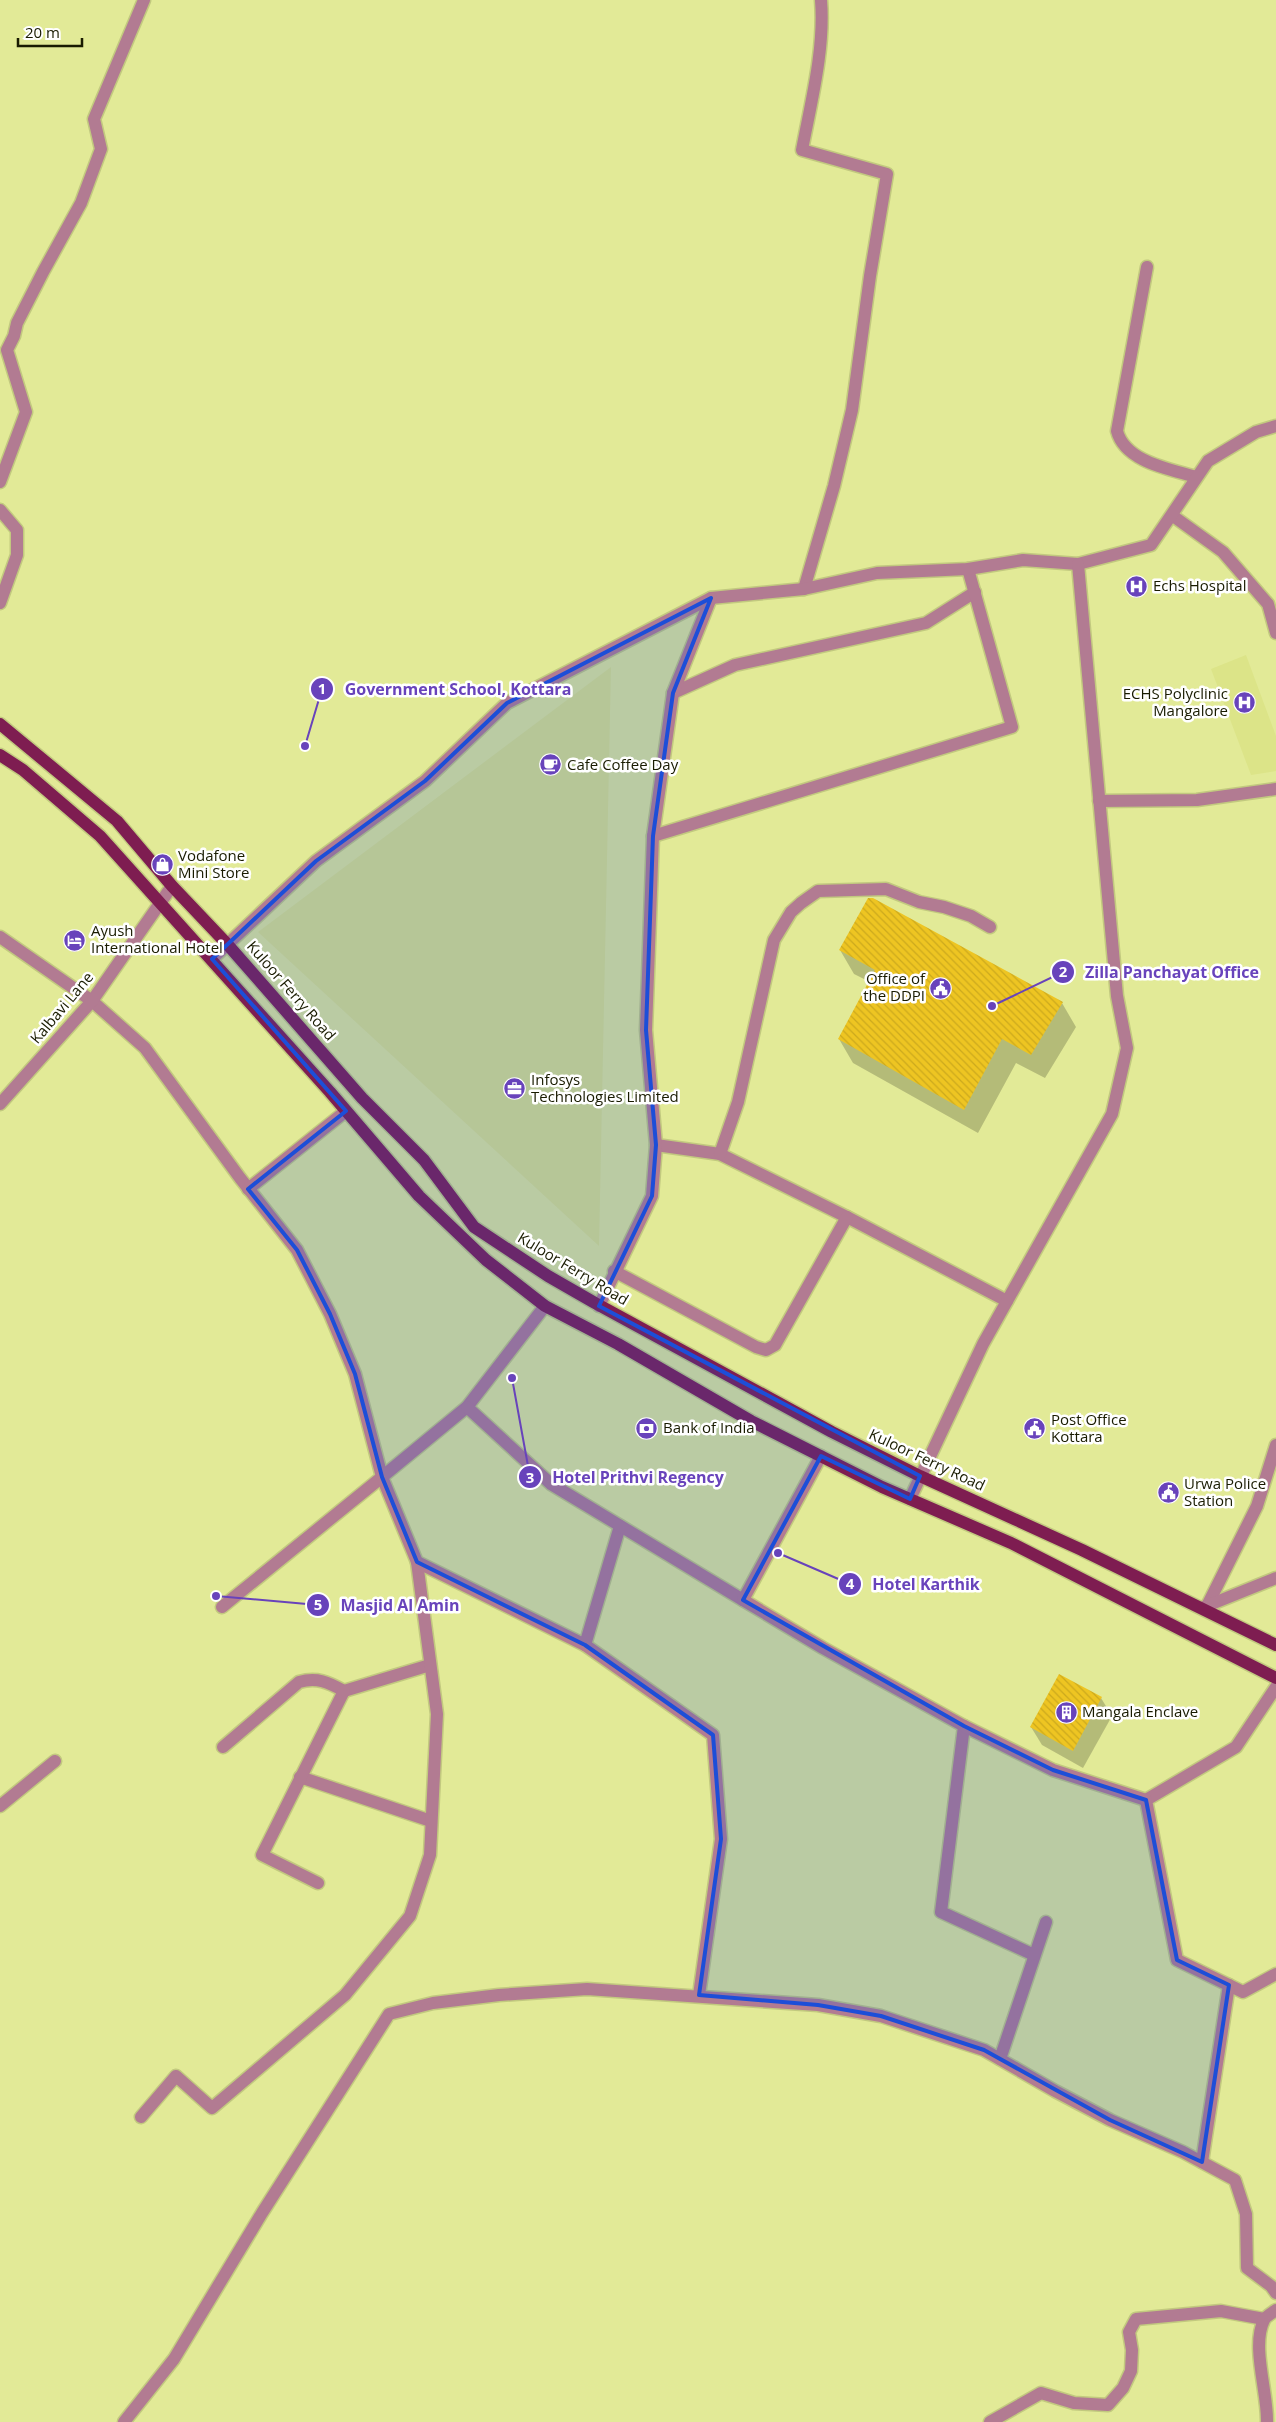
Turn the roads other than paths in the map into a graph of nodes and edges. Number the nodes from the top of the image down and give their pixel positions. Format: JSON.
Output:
{"nodes":[{"id":1,"x":144,"y":0,"type":"edge"},
{"id":2,"x":821,"y":0,"type":"edge"},
{"id":3,"x":1147,"y":267,"type":"dead end"},
{"id":4,"x":1276,"y":426,"type":"edge"},
{"id":5,"x":1196,"y":477,"type":"junction"},
{"id":6,"x":0,"y":482,"type":"edge"},
{"id":7,"x":0,"y":510,"type":"edge"},
{"id":8,"x":1173,"y":516,"type":"junction"},
{"id":9,"x":1078,"y":564,"type":"junction"},
{"id":10,"x":968,"y":570,"type":"junction"},
{"id":11,"x":804,"y":589,"type":"junction"},
{"id":12,"x":975,"y":592,"type":"junction"},
{"id":13,"x":711,"y":598,"type":"junction"},
{"id":14,"x":0,"y":603,"type":"edge"},
{"id":15,"x":1272,"y":603,"type":"edge"},
{"id":16,"x":1276,"y":633,"type":"edge"},
{"id":17,"x":673,"y":693,"type":"junction"},
{"id":18,"x":0,"y":724,"type":"edge"},
{"id":19,"x":0,"y":755,"type":"edge"},
{"id":20,"x":1276,"y":789,"type":"edge"},
{"id":21,"x":1099,"y":801,"type":"junction"},
{"id":22,"x":653,"y":836,"type":"junction"},
{"id":23,"x":172,"y":886,"type":"junction"},
{"id":24,"x":160,"y":903,"type":"junction"},
{"id":25,"x":990,"y":926,"type":"dead end"},
{"id":26,"x":0,"y":937,"type":"edge"},
{"id":27,"x":228,"y":944,"type":"junction"},
{"id":28,"x":212,"y":959,"type":"junction"},
{"id":29,"x":92,"y":1001,"type":"junction"},
{"id":30,"x":0,"y":1104,"type":"edge"},
{"id":31,"x":346,"y":1111,"type":"junction"},
{"id":32,"x":656,"y":1145,"type":"junction"},
{"id":33,"x":720,"y":1154,"type":"junction"},
{"id":34,"x":248,"y":1189,"type":"junction"},
{"id":35,"x":847,"y":1217,"type":"junction"},
{"id":36,"x":614,"y":1271,"type":"junction"},
{"id":37,"x":1007,"y":1301,"type":"junction"},
{"id":38,"x":545,"y":1306,"type":"junction"},
{"id":39,"x":600,"y":1306,"type":"junction"},
{"id":40,"x":466,"y":1407,"type":"junction"},
{"id":41,"x":1276,"y":1445,"type":"edge"},
{"id":42,"x":821,"y":1456,"type":"junction"},
{"id":43,"x":920,"y":1476,"type":"junction"},
{"id":44,"x":382,"y":1477,"type":"junction"},
{"id":45,"x":910,"y":1499,"type":"junction"},
{"id":46,"x":620,"y":1526,"type":"junction"},
{"id":47,"x":417,"y":1562,"type":"junction"},
{"id":48,"x":1276,"y":1578,"type":"edge"},
{"id":49,"x":744,"y":1600,"type":"junction"},
{"id":50,"x":1205,"y":1606,"type":"junction"},
{"id":51,"x":222,"y":1607,"type":"dead end"},
{"id":52,"x":585,"y":1645,"type":"junction"},
{"id":53,"x":1276,"y":1645,"type":"edge"},
{"id":54,"x":430,"y":1665,"type":"junction"},
{"id":55,"x":1276,"y":1678,"type":"edge"},
{"id":56,"x":1276,"y":1687,"type":"edge"},
{"id":57,"x":344,"y":1691,"type":"junction"},
{"id":58,"x":964,"y":1726,"type":"junction"},
{"id":59,"x":223,"y":1747,"type":"dead end"},
{"id":60,"x":55,"y":1760,"type":"dead end"},
{"id":61,"x":300,"y":1777,"type":"junction"},
{"id":62,"x":1146,"y":1800,"type":"junction"},
{"id":63,"x":0,"y":1806,"type":"edge"},
{"id":64,"x":431,"y":1821,"type":"junction"},
{"id":65,"x":318,"y":1883,"type":"dead end"},
{"id":66,"x":1046,"y":1922,"type":"dead end"},
{"id":67,"x":1034,"y":1955,"type":"junction"},
{"id":68,"x":1276,"y":1974,"type":"edge"},
{"id":69,"x":1229,"y":1985,"type":"junction"},
{"id":70,"x":699,"y":1995,"type":"junction"},
{"id":71,"x":1000,"y":2059,"type":"junction"},
{"id":72,"x":140,"y":2117,"type":"dead end"},
{"id":73,"x":1202,"y":2162,"type":"junction"},
{"id":74,"x":1276,"y":2293,"type":"edge"},
{"id":75,"x":1276,"y":2310,"type":"edge"},
{"id":76,"x":1264,"y":2319,"type":"junction"},
{"id":77,"x":1006,"y":2418,"type":"edge"},
{"id":78,"x":124,"y":2422,"type":"edge"},
{"id":79,"x":990,"y":2422,"type":"edge"},
{"id":80,"x":1267,"y":2422,"type":"edge"}],
"edges":[{"from":1,"to":6,"type":"street"},
{"from":2,"to":11,"type":"street"},
{"from":3,"to":5,"type":"street"},
{"from":4,"to":5,"type":"street"},
{"from":5,"to":8,"type":"street"},
{"from":7,"to":14,"type":"street"},
{"from":8,"to":9,"type":"street"},
{"from":8,"to":15,"type":"street"},
{"from":9,"to":10,"type":"street"},
{"from":9,"to":21,"type":"street"},
{"from":10,"to":11,"type":"street"},
{"from":10,"to":12,"type":"street"},
{"from":11,"to":13,"type":"street"},
{"from":12,"to":17,"type":"street"},
{"from":12,"to":22,"type":"street"},
{"from":13,"to":17,"type":"street"},
{"from":13,"to":27,"type":"street"},
{"from":15,"to":16,"type":"street"},
{"from":17,"to":22,"type":"street"},
{"from":18,"to":23,"type":"main road","name":"Kuloor Ferry Road"},
{"from":19,"to":24,"type":"main road"},
{"from":20,"to":21,"type":"street"},
{"from":21,"to":37,"type":"street"},
{"from":22,"to":32,"type":"street"},
{"from":23,"to":24,"type":"street","name":"Kalbavi Lane"},
{"from":23,"to":27,"type":"main road","name":"Kuloor Ferry Road"},
{"from":24,"to":28,"type":"main road"},
{"from":24,"to":29,"type":"street","name":"Kalbavi Lane"},
{"from":25,"to":33,"type":"street"},
{"from":26,"to":29,"type":"street"},
{"from":27,"to":28,"type":"street"},
{"from":27,"to":39,"type":"main road","name":"Kuloor Ferry Road"},
{"from":28,"to":31,"type":"main road"},
{"from":29,"to":30,"type":"street","name":"Kalbavi Lane"},
{"from":29,"to":34,"type":"street"},
{"from":31,"to":34,"type":"street"},
{"from":31,"to":38,"type":"main road"},
{"from":32,"to":33,"type":"street"},
{"from":32,"to":36,"type":"street"},
{"from":33,"to":35,"type":"street"},
{"from":34,"to":44,"type":"street"},
{"from":35,"to":36,"type":"street"},
{"from":35,"to":37,"type":"street"},
{"from":36,"to":39,"type":"street"},
{"from":37,"to":43,"type":"street"},
{"from":38,"to":40,"type":"street"},
{"from":38,"to":42,"type":"main road"},
{"from":39,"to":43,"type":"main road","name":"Kuloor Ferry Road"},
{"from":40,"to":44,"type":"street"},
{"from":40,"to":46,"type":"street"},
{"from":41,"to":50,"type":"street"},
{"from":42,"to":45,"type":"main road"},
{"from":42,"to":49,"type":"street"},
{"from":43,"to":45,"type":"street"},
{"from":43,"to":50,"type":"main road","name":"Kuloor Ferry Road"},
{"from":44,"to":47,"type":"street"},
{"from":44,"to":51,"type":"street"},
{"from":45,"to":55,"type":"main road"},
{"from":46,"to":49,"type":"street"},
{"from":46,"to":52,"type":"street"},
{"from":47,"to":52,"type":"street"},
{"from":47,"to":54,"type":"street"},
{"from":48,"to":50,"type":"street"},
{"from":49,"to":58,"type":"street"},
{"from":50,"to":53,"type":"main road","name":"Kuloor Ferry Road"},
{"from":52,"to":70,"type":"street"},
{"from":54,"to":57,"type":"street"},
{"from":54,"to":64,"type":"street"},
{"from":56,"to":62,"type":"street"},
{"from":57,"to":59,"type":"street"},
{"from":57,"to":61,"type":"street"},
{"from":58,"to":62,"type":"street"},
{"from":58,"to":67,"type":"street"},
{"from":60,"to":63,"type":"street"},
{"from":61,"to":64,"type":"street"},
{"from":61,"to":65,"type":"street"},
{"from":62,"to":69,"type":"street"},
{"from":64,"to":72,"type":"street"},
{"from":66,"to":67,"type":"street"},
{"from":67,"to":71,"type":"street"},
{"from":68,"to":69,"type":"street"},
{"from":69,"to":73,"type":"street"},
{"from":70,"to":71,"type":"street"},
{"from":70,"to":78,"type":"street"},
{"from":71,"to":73,"type":"street"},
{"from":73,"to":74,"type":"street"},
{"from":75,"to":76,"type":"street"},
{"from":76,"to":77,"type":"street"},
{"from":76,"to":80,"type":"street"},
{"from":77,"to":79,"type":"street"}]}
